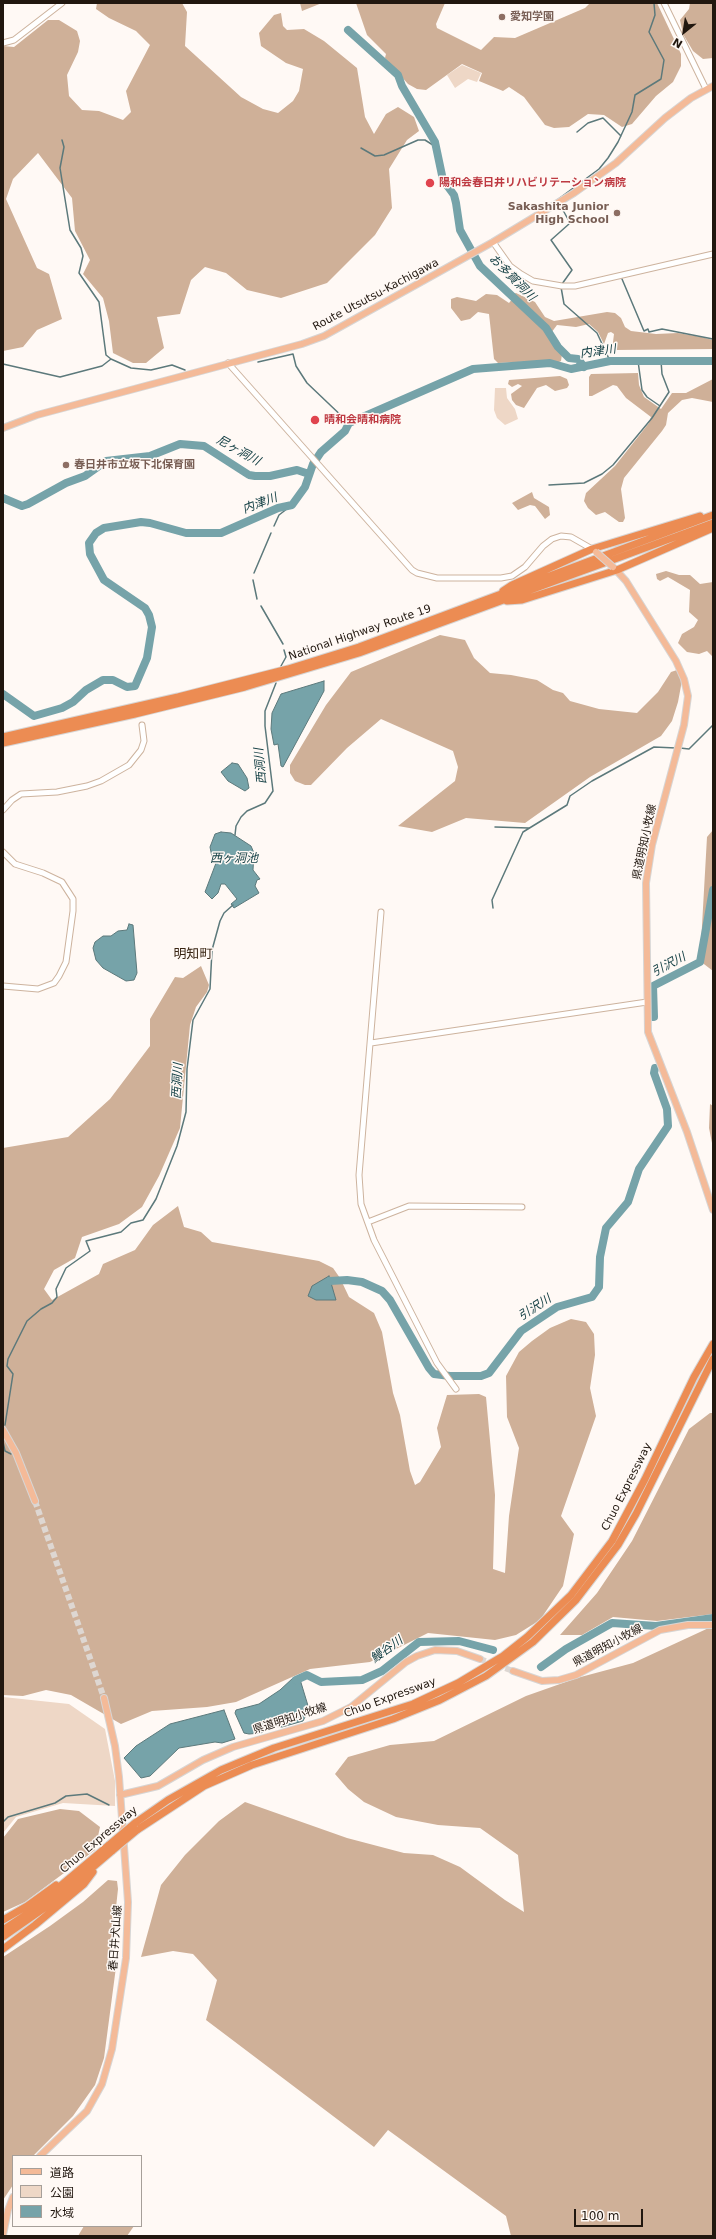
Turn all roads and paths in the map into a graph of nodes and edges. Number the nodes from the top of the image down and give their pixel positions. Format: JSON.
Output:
{"nodes":[{"id":1,"x":62,"y":3,"type":"edge"},
{"id":2,"x":664,"y":3,"type":"edge"},
{"id":3,"x":3,"y":43,"type":"edge"},
{"id":4,"x":713,"y":86,"type":"edge"},
{"id":5,"x":706,"y":89,"type":"junction"},
{"id":6,"x":493,"y":242,"type":"junction"},
{"id":7,"x":713,"y":254,"type":"edge"},
{"id":8,"x":228,"y":363,"type":"junction"},
{"id":9,"x":3,"y":428,"type":"edge"},
{"id":10,"x":713,"y":514,"type":"edge"},
{"id":11,"x":713,"y":523,"type":"edge"},
{"id":12,"x":713,"y":528,"type":"edge"},
{"id":13,"x":594,"y":550,"type":"junction"},
{"id":14,"x":615,"y":568,"type":"junction"},
{"id":15,"x":495,"y":600,"type":"junction"},
{"id":16,"x":142,"y":725,"type":"dead end"},
{"id":17,"x":3,"y":737,"type":"edge"},
{"id":18,"x":3,"y":743,"type":"edge"},
{"id":19,"x":3,"y":810,"type":"edge"},
{"id":20,"x":3,"y":852,"type":"edge"},
{"id":21,"x":381,"y":912,"type":"dead end"},
{"id":22,"x":3,"y":986,"type":"edge"},
{"id":23,"x":647,"y":1002,"type":"junction"},
{"id":24,"x":371,"y":1043,"type":"junction"},
{"id":25,"x":522,"y":1207,"type":"dead end"},
{"id":26,"x":713,"y":1210,"type":"edge"},
{"id":27,"x":368,"y":1222,"type":"junction"},
{"id":28,"x":713,"y":1344,"type":"edge"},
{"id":29,"x":713,"y":1359,"type":"edge"},
{"id":30,"x":456,"y":1389,"type":"dead end"},
{"id":31,"x":3,"y":1430,"type":"edge"},
{"id":32,"x":35,"y":1500,"type":"tunnel mouth"},
{"id":33,"x":713,"y":1625,"type":"edge"},
{"id":34,"x":480,"y":1659,"type":"tunnel mouth"},
{"id":35,"x":513,"y":1671,"type":"tunnel mouth"},
{"id":36,"x":104,"y":1698,"type":"tunnel mouth"},
{"id":37,"x":120,"y":1795,"type":"junction"},
{"id":38,"x":136,"y":1827,"type":"junction"},
{"id":39,"x":110,"y":1847,"type":"junction"},
{"id":40,"x":102,"y":1860,"type":"junction"},
{"id":41,"x":3,"y":1920,"type":"edge"},
{"id":42,"x":3,"y":1930,"type":"edge"},
{"id":43,"x":3,"y":1938,"type":"edge"},
{"id":44,"x":3,"y":1949,"type":"edge"},
{"id":45,"x":41,"y":2155,"type":"edge"},
{"id":46,"x":12,"y":2200,"type":"edge"},
{"id":47,"x":3,"y":2235,"type":"edge"}],
"edges":[{"from":1,"to":3,"type":"street"},
{"from":2,"to":5,"type":"street"},
{"from":4,"to":5,"type":"main road","name":"Route Utsutsu-Kachigawa"},
{"from":5,"to":6,"type":"main road","name":"Route Utsutsu-Kachigawa"},
{"from":6,"to":7,"type":"street"},
{"from":6,"to":8,"type":"main road","name":"Route Utsutsu-Kachigawa"},
{"from":8,"to":9,"type":"main road","name":"Route Utsutsu-Kachigawa"},
{"from":8,"to":13,"type":"street"},
{"from":10,"to":13,"type":"highway"},
{"from":10,"to":15,"type":"highway","name":"National Highway Route 19"},
{"from":11,"to":15,"type":"highway","name":"National Highway Route 19"},
{"from":12,"to":14,"type":"highway"},
{"from":13,"to":14,"type":"main road","name":"県道明知小牧線","bridge":true},
{"from":13,"to":15,"type":"highway"},
{"from":14,"to":15,"type":"highway"},
{"from":14,"to":23,"type":"main road","name":"県道明知小牧線"},
{"from":15,"to":17,"type":"highway","name":"National Highway Route 19"},
{"from":15,"to":18,"type":"highway","name":"National Highway Route 19"},
{"from":16,"to":19,"type":"street"},
{"from":20,"to":22,"type":"street"},
{"from":21,"to":24,"type":"street"},
{"from":23,"to":24,"type":"street"},
{"from":23,"to":26,"type":"main road","name":"県道明知小牧線"},
{"from":24,"to":27,"type":"street"},
{"from":25,"to":27,"type":"street"},
{"from":27,"to":30,"type":"street"},
{"from":28,"to":38,"type":"highway","name":"Chuo Expressway"},
{"from":29,"to":38,"type":"highway","name":"Chuo Expressway"},
{"from":31,"to":32,"type":"main road"},
{"from":33,"to":35,"type":"main road","name":"県道明知小牧線"},
{"from":34,"to":37,"type":"main road","name":"県道明知小牧線"},
{"from":36,"to":37,"type":"main road","name":"春日井犬山線"},
{"from":37,"to":45,"type":"main road","name":"春日井犬山線"},
{"from":38,"to":39,"type":"highway","name":"Chuo Expressway","bridge":true},
{"from":39,"to":40,"type":"highway","name":"Chuo Expressway"},
{"from":39,"to":41,"type":"highway"},
{"from":39,"to":42,"type":"highway","name":"Chuo Expressway"},
{"from":40,"to":43,"type":"highway","name":"Chuo Expressway"},
{"from":40,"to":44,"type":"highway"},
{"from":46,"to":47,"type":"main road"}]}
